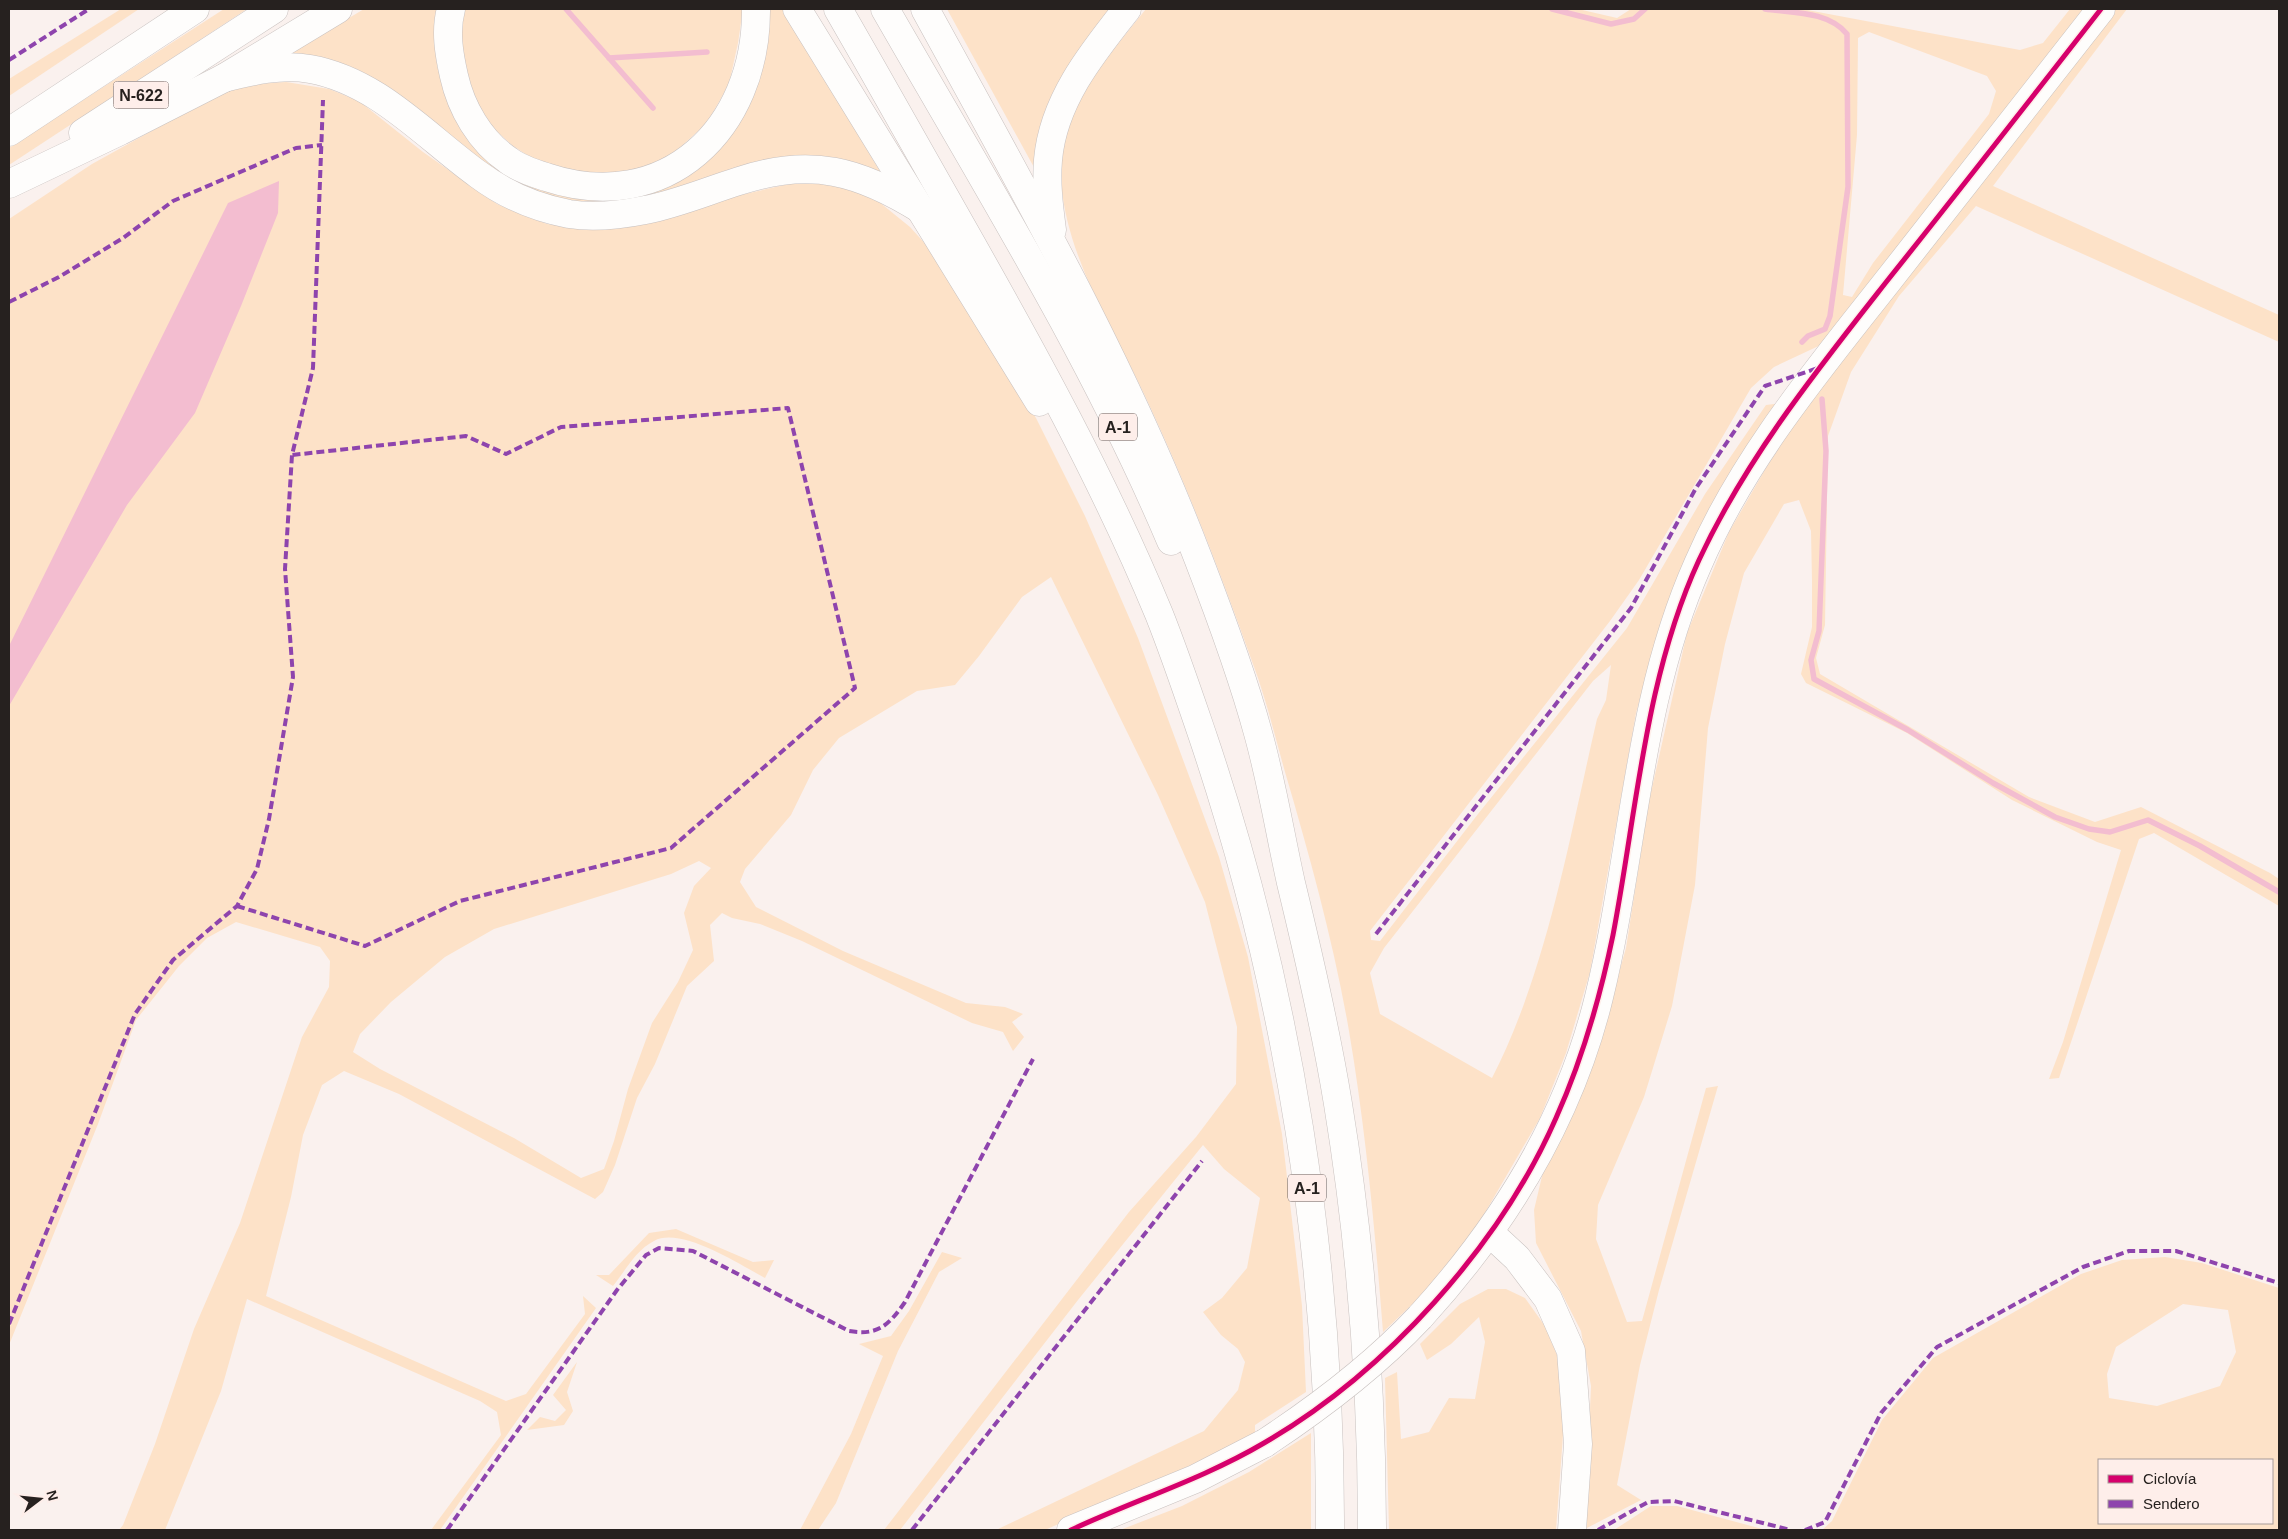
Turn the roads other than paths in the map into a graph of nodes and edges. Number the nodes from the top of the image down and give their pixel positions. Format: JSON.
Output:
{"nodes":[{"id":1,"x":164,"y":9,"type":"edge"},
{"id":2,"x":195,"y":9,"type":"edge"},
{"id":3,"x":274,"y":9,"type":"edge"},
{"id":4,"x":338,"y":9,"type":"edge"},
{"id":5,"x":451,"y":9,"type":"edge"},
{"id":6,"x":756,"y":9,"type":"edge"},
{"id":7,"x":797,"y":9,"type":"edge"},
{"id":8,"x":838,"y":9,"type":"edge"},
{"id":9,"x":886,"y":9,"type":"edge"},
{"id":10,"x":925,"y":9,"type":"edge"},
{"id":11,"x":1127,"y":9,"type":"edge"},
{"id":12,"x":2101,"y":9,"type":"edge"},
{"id":13,"x":96,"y":74,"type":"junction"},
{"id":14,"x":224,"y":78,"type":"junction"},
{"id":15,"x":9,"y":132,"type":"edge"},
{"id":16,"x":9,"y":183,"type":"edge"},
{"id":17,"x":922,"y":210,"type":"junction"},
{"id":18,"x":1053,"y":244,"type":"junction"},
{"id":19,"x":1133,"y":554,"type":"junction"},
{"id":20,"x":1289,"y":872,"type":"junction"},
{"id":21,"x":1490,"y":1233,"type":"junction"},
{"id":22,"x":1071,"y":1530,"type":"edge"},
{"id":23,"x":1330,"y":1530,"type":"edge"},
{"id":24,"x":1372,"y":1530,"type":"edge"},
{"id":25,"x":1572,"y":1530,"type":"edge"}],
"edges":[{"from":1,"to":13,"type":"main road"},
{"from":2,"to":13,"type":"main road","number":"N-622"},
{"from":3,"to":16,"type":"main road","number":"N-622"},
{"from":4,"to":14,"type":"main road"},
{"from":5,"to":6,"type":"main road"},
{"from":7,"to":17,"type":"main road"},
{"from":8,"to":19,"type":"main road","number":"A-1"},
{"from":9,"to":20,"type":"main road","number":"A-1"},
{"from":10,"to":18,"type":"main road"},
{"from":11,"to":18,"type":"main road"},
{"from":12,"to":21,"type":"main road"},
{"from":13,"to":15,"type":"main road","number":"N-622"},
{"from":14,"to":16,"type":"main road"},
{"from":14,"to":17,"type":"main road"},
{"from":17,"to":19,"type":"main road"},
{"from":18,"to":20,"type":"main road"},
{"from":19,"to":23,"type":"main road","number":"A-1"},
{"from":20,"to":24,"type":"main road","number":"A-1"},
{"from":21,"to":22,"type":"main road","bridge":true},
{"from":21,"to":25,"type":"main road"}]}
